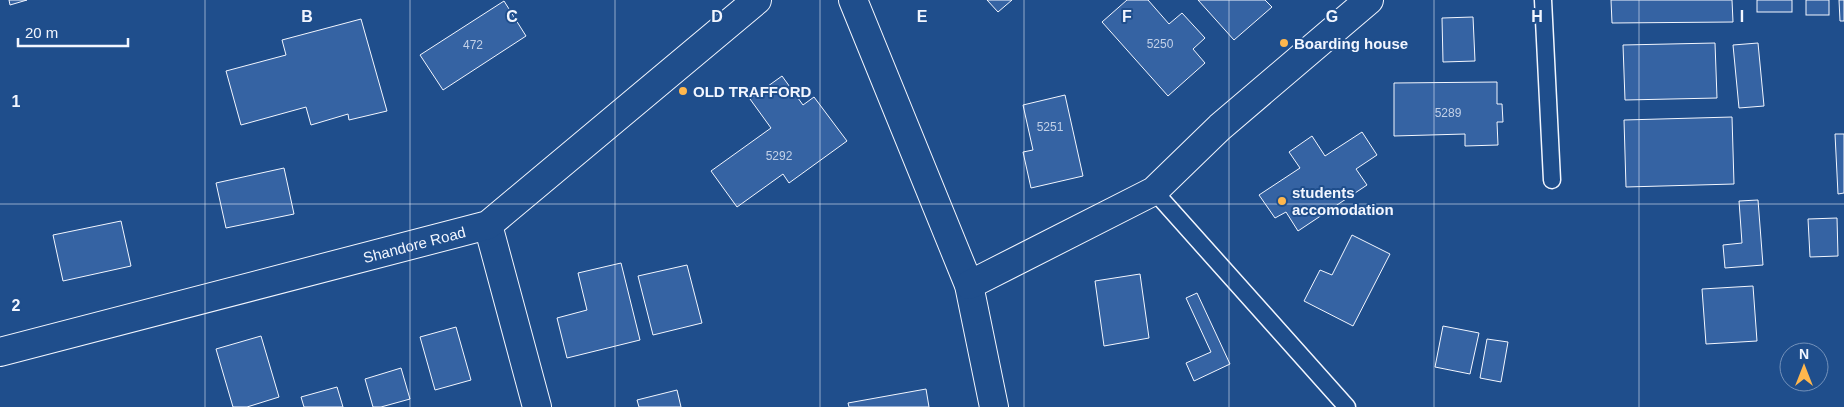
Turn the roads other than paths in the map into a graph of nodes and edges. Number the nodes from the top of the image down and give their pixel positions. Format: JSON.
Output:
{"nodes":[{"id":1,"x":757,"y":0,"type":"edge"},
{"id":2,"x":853,"y":0,"type":"edge"},
{"id":3,"x":1369,"y":0,"type":"edge"},
{"id":4,"x":1543,"y":0,"type":"edge"},
{"id":5,"x":1552,"y":180,"type":"dead end"},
{"id":6,"x":1154,"y":191,"type":"junction"},
{"id":7,"x":488,"y":225,"type":"junction"},
{"id":8,"x":970,"y":285,"type":"junction"},
{"id":9,"x":0,"y":352,"type":"edge"},
{"id":10,"x":537,"y":407,"type":"edge"},
{"id":11,"x":994,"y":407,"type":"edge"},
{"id":12,"x":1347,"y":407,"type":"edge"}],
"edges":[{"from":1,"to":7,"type":"street","name":"Shandore Road"},
{"from":2,"to":8,"type":"street"},
{"from":3,"to":6,"type":"street"},
{"from":4,"to":5,"type":"lane"},
{"from":6,"to":8,"type":"street"},
{"from":6,"to":12,"type":"lane"},
{"from":7,"to":9,"type":"street","name":"Shandore Road"},
{"from":7,"to":10,"type":"street"},
{"from":8,"to":11,"type":"street"}]}
